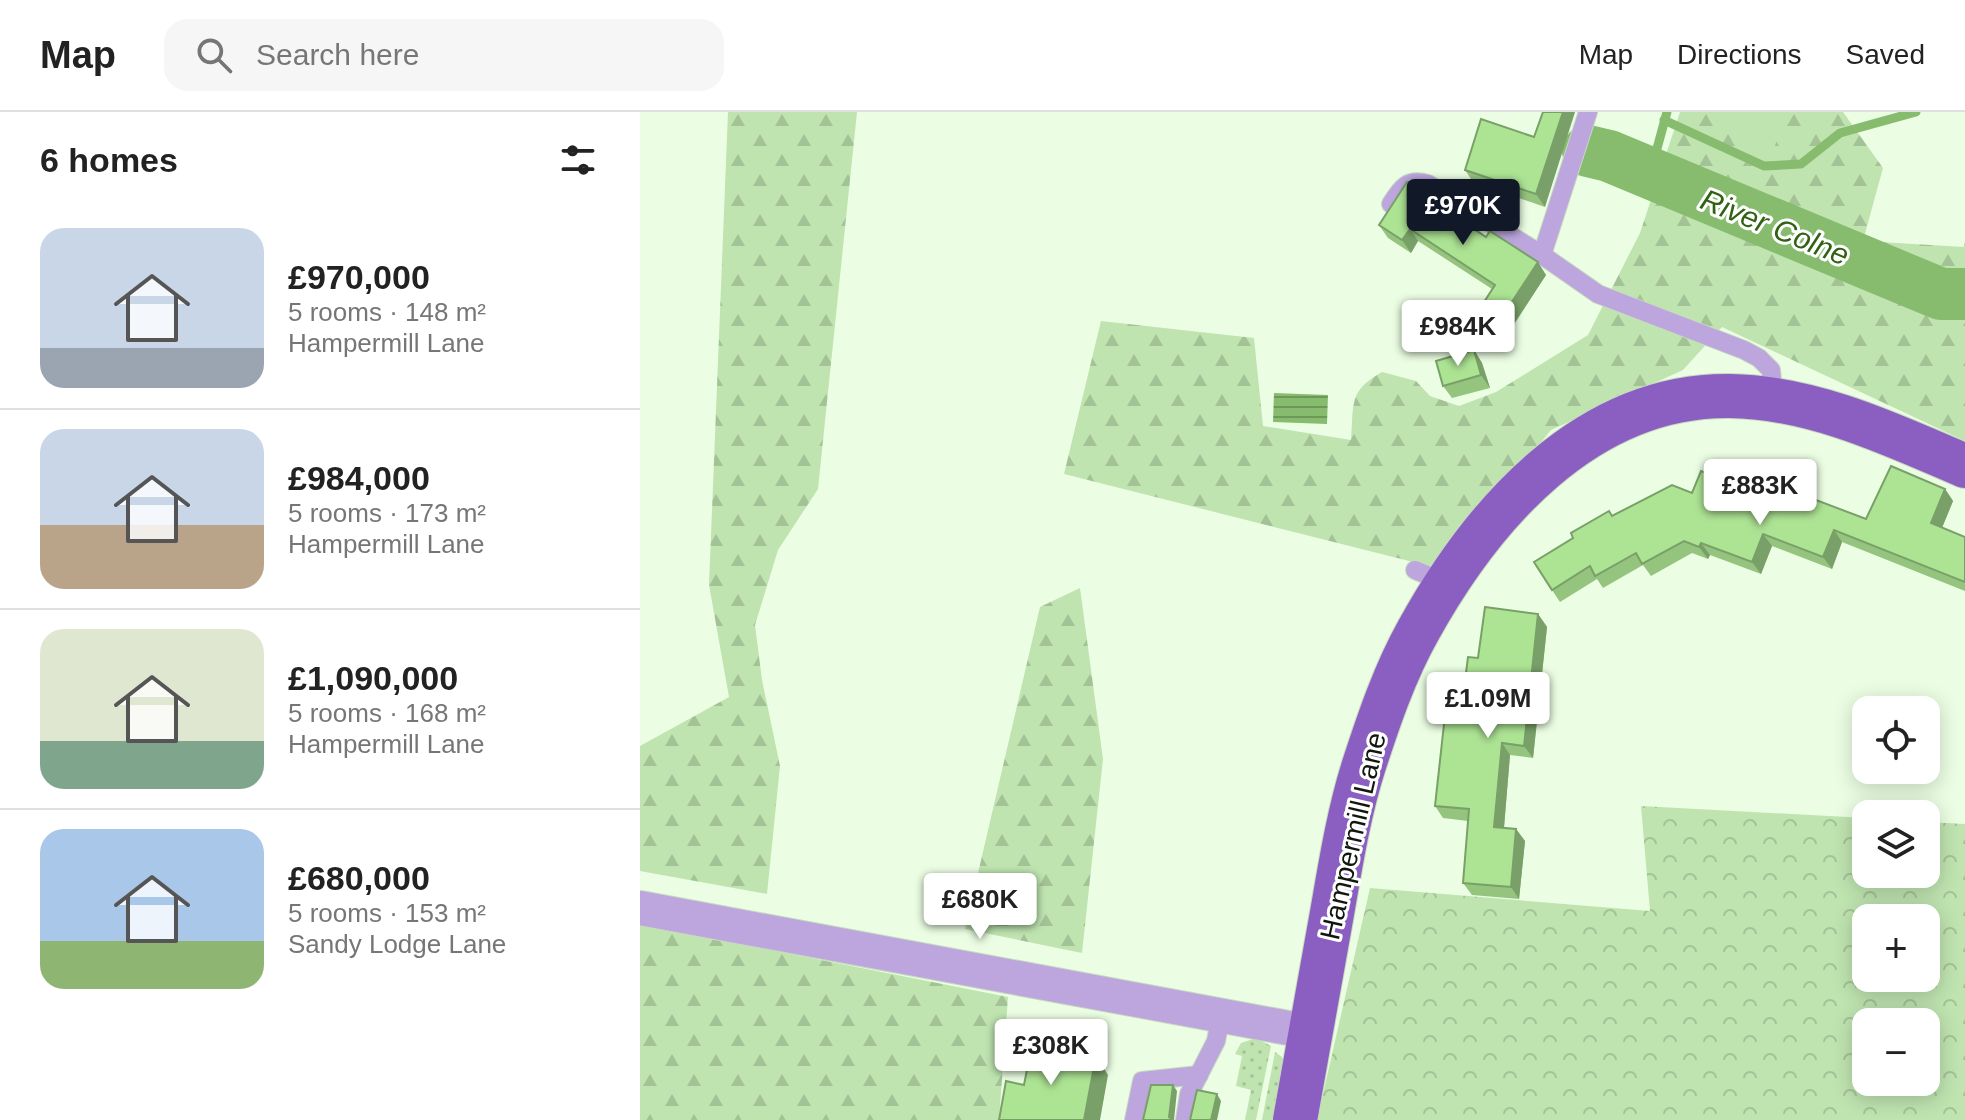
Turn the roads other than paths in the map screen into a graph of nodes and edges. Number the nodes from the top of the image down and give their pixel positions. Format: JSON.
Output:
{"nodes":[{"id":1,"x":1588,"y":112,"type":"edge"},
{"id":2,"x":1391,"y":204,"type":"edge"},
{"id":3,"x":1542,"y":255,"type":"junction"},
{"id":4,"x":1774,"y":400,"type":"junction"},
{"id":5,"x":1965,"y":466,"type":"edge"},
{"id":6,"x":640,"y":908,"type":"edge"},
{"id":7,"x":1221,"y":1015,"type":"junction"},
{"id":8,"x":1310,"y":1032,"type":"junction"},
{"id":9,"x":1199,"y":1075,"type":"junction"},
{"id":10,"x":1134,"y":1120,"type":"edge"},
{"id":11,"x":1185,"y":1120,"type":"edge"},
{"id":12,"x":1295,"y":1120,"type":"edge"}],
"edges":[{"from":1,"to":3,"type":"lane"},
{"from":2,"to":3,"type":"lane"},
{"from":3,"to":4,"type":"lane"},
{"from":4,"to":5,"type":"main road","name":"Hampermill Lane"},
{"from":4,"to":8,"type":"main road","name":"Hampermill Lane"},
{"from":6,"to":7,"type":"street"},
{"from":7,"to":8,"type":"street"},
{"from":7,"to":9,"type":"lane"},
{"from":8,"to":12,"type":"main road","name":"Hampermill Lane"},
{"from":9,"to":10,"type":"lane"},
{"from":9,"to":11,"type":"lane"}]}
